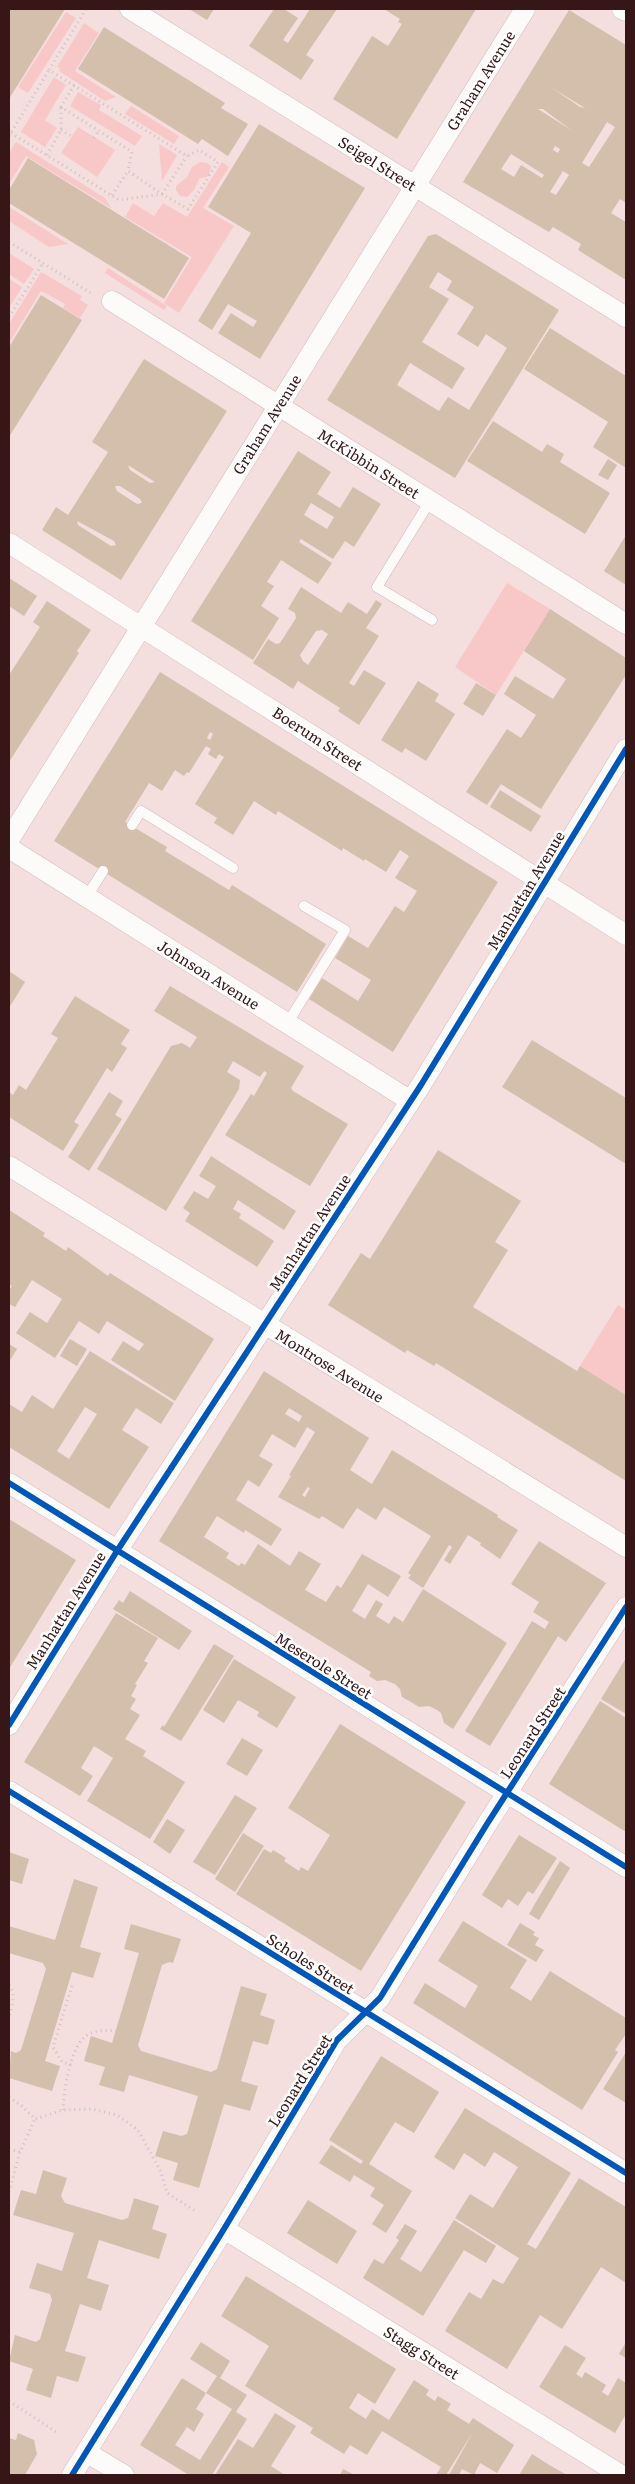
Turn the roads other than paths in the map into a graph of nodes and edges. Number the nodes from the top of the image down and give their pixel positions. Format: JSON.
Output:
{"nodes":[{"id":1,"x":130,"y":9,"type":"edge"},
{"id":2,"x":525,"y":9,"type":"edge"},
{"id":3,"x":622,"y":9,"type":"edge"},
{"id":4,"x":626,"y":11,"type":"edge"},
{"id":5,"x":414,"y":185,"type":"junction"},
{"id":6,"x":103,"y":298,"type":"road end"},
{"id":7,"x":626,"y":317,"type":"edge"},
{"id":8,"x":278,"y":406,"type":"junction"},
{"id":9,"x":430,"y":501,"type":"junction"},
{"id":10,"x":9,"y":543,"type":"edge"},
{"id":11,"x":432,"y":620,"type":"dead end"},
{"id":12,"x":626,"y":624,"type":"edge"},
{"id":13,"x":141,"y":625,"type":"junction"},
{"id":14,"x":626,"y":749,"type":"edge"},
{"id":15,"x":132,"y":825,"type":"dead end"},
{"id":16,"x":9,"y":840,"type":"edge"},
{"id":17,"x":9,"y":848,"type":"edge"},
{"id":18,"x":233,"y":868,"type":"dead end"},
{"id":19,"x":103,"y":871,"type":"dead end"},
{"id":20,"x":544,"y":882,"type":"junction"},
{"id":21,"x":86,"y":898,"type":"junction"},
{"id":22,"x":304,"y":906,"type":"dead end"},
{"id":23,"x":626,"y":935,"type":"edge"},
{"id":24,"x":287,"y":1024,"type":"junction"},
{"id":25,"x":409,"y":1100,"type":"junction"},
{"id":26,"x":9,"y":1166,"type":"edge"},
{"id":27,"x":264,"y":1324,"type":"junction"},
{"id":28,"x":9,"y":1484,"type":"edge"},
{"id":29,"x":626,"y":1547,"type":"edge"},
{"id":30,"x":117,"y":1551,"type":"junction"},
{"id":31,"x":626,"y":1607,"type":"edge"},
{"id":32,"x":9,"y":1725,"type":"edge"},
{"id":33,"x":9,"y":1791,"type":"edge"},
{"id":34,"x":507,"y":1793,"type":"junction"},
{"id":35,"x":626,"y":1867,"type":"edge"},
{"id":36,"x":366,"y":2012,"type":"junction"},
{"id":37,"x":626,"y":2173,"type":"edge"},
{"id":38,"x":224,"y":2229,"type":"junction"},
{"id":39,"x":86,"y":2452,"type":"junction"},
{"id":40,"x":626,"y":2472,"type":"edge"},
{"id":41,"x":72,"y":2475,"type":"edge"},
{"id":42,"x":124,"y":2475,"type":"edge"},
{"id":43,"x":623,"y":2475,"type":"edge"}],
"edges":[{"from":1,"to":5,"type":"street","name":"Seigel Street"},
{"from":2,"to":5,"type":"street","name":"Graham Avenue"},
{"from":3,"to":4,"type":"street"},
{"from":5,"to":7,"type":"street","name":"Seigel Street"},
{"from":5,"to":8,"type":"street","name":"Graham Avenue"},
{"from":6,"to":8,"type":"street","name":"McKibbin Street"},
{"from":8,"to":9,"type":"street","name":"McKibbin Street"},
{"from":8,"to":13,"type":"street","name":"Graham Avenue"},
{"from":9,"to":11,"type":"lane"},
{"from":9,"to":12,"type":"street","name":"McKibbin Street"},
{"from":10,"to":13,"type":"street","name":"Boerum Street"},
{"from":13,"to":16,"type":"street","name":"Graham Avenue"},
{"from":13,"to":20,"type":"street","name":"Boerum Street"},
{"from":14,"to":20,"type":"street","name":"Manhattan Avenue"},
{"from":15,"to":18,"type":"lane"},
{"from":17,"to":21,"type":"street","name":"Johnson Avenue"},
{"from":19,"to":21,"type":"lane"},
{"from":20,"to":23,"type":"street","name":"Boerum Street"},
{"from":20,"to":25,"type":"street","name":"Manhattan Avenue"},
{"from":21,"to":24,"type":"street","name":"Johnson Avenue"},
{"from":22,"to":24,"type":"lane"},
{"from":24,"to":25,"type":"street","name":"Johnson Avenue"},
{"from":25,"to":27,"type":"street","name":"Manhattan Avenue"},
{"from":26,"to":27,"type":"street","name":"Montrose Avenue"},
{"from":27,"to":29,"type":"street","name":"Montrose Avenue"},
{"from":27,"to":30,"type":"street","name":"Manhattan Avenue"},
{"from":28,"to":30,"type":"street","name":"Meserole Street"},
{"from":30,"to":32,"type":"street","name":"Manhattan Avenue"},
{"from":30,"to":34,"type":"street","name":"Meserole Street"},
{"from":31,"to":34,"type":"street","name":"Leonard Street"},
{"from":33,"to":36,"type":"street","name":"Scholes Street"},
{"from":34,"to":35,"type":"street","name":"Meserole Street"},
{"from":34,"to":36,"type":"street","name":"Leonard Street"},
{"from":36,"to":37,"type":"street","name":"Scholes Street"},
{"from":36,"to":38,"type":"street","name":"Leonard Street"},
{"from":38,"to":39,"type":"street","name":"Leonard Street"},
{"from":38,"to":43,"type":"street","name":"Stagg Street"},
{"from":39,"to":41,"type":"street","name":"Leonard Street"},
{"from":39,"to":42,"type":"street"},
{"from":40,"to":43,"type":"street"}]}
